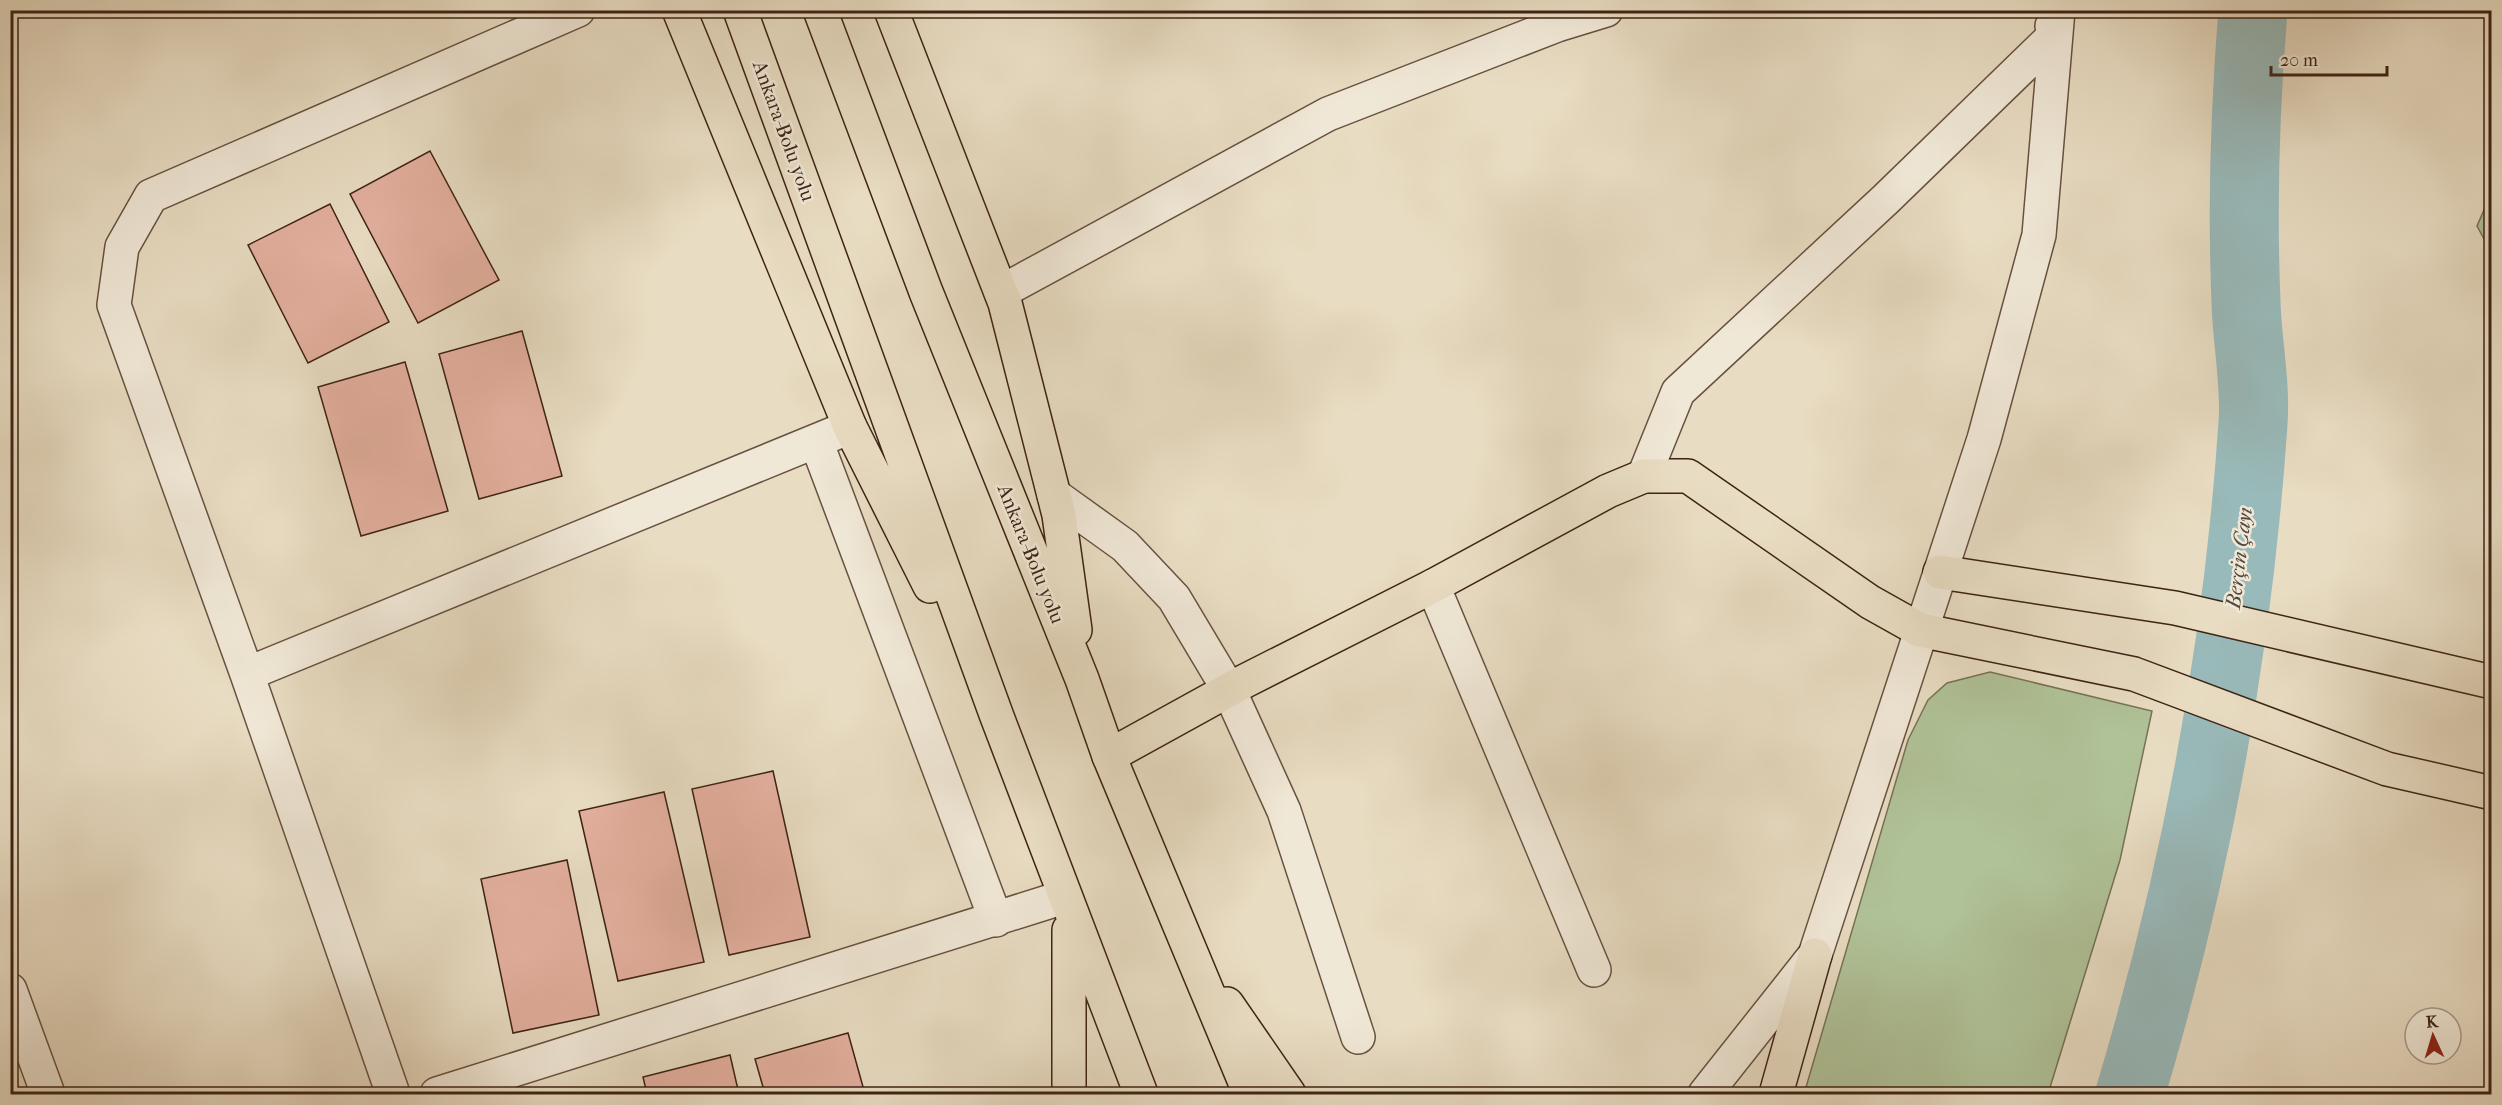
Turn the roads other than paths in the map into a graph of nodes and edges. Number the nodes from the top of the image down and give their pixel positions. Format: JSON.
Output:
{"nodes":[{"id":1,"x":578,"y":10,"type":"edge"},
{"id":2,"x":679,"y":10,"type":"edge"},
{"id":3,"x":740,"y":10,"type":"edge"},
{"id":4,"x":820,"y":10,"type":"edge"},
{"id":5,"x":891,"y":10,"type":"edge"},
{"id":6,"x":1606,"y":10,"type":"edge"},
{"id":7,"x":2053,"y":18,"type":"edge"},
{"id":8,"x":1001,"y":292,"type":"junction"},
{"id":9,"x":850,"y":427,"type":"junction"},
{"id":10,"x":816,"y":441,"type":"junction"},
{"id":11,"x":1644,"y":476,"type":"junction"},
{"id":12,"x":1054,"y":495,"type":"junction"},
{"id":13,"x":1940,"y":572,"type":"junction"},
{"id":14,"x":1433,"y":586,"type":"junction"},
{"id":15,"x":1920,"y":630,"type":"junction"},
{"id":16,"x":248,"y":674,"type":"junction"},
{"id":17,"x":1082,"y":679,"type":"junction"},
{"id":18,"x":2492,"y":682,"type":"edge"},
{"id":19,"x":1229,"y":690,"type":"junction"},
{"id":20,"x":996,"y":714,"type":"junction"},
{"id":21,"x":1109,"y":756,"type":"junction"},
{"id":22,"x":2492,"y":793,"type":"edge"},
{"id":23,"x":1066,"y":903,"type":"junction"},
{"id":24,"x":996,"y":920,"type":"junction"},
{"id":25,"x":1188,"y":946,"type":"junction"},
{"id":26,"x":1815,"y":956,"type":"junction"},
{"id":27,"x":1594,"y":970,"type":"dead end"},
{"id":28,"x":10,"y":990,"type":"edge"},
{"id":29,"x":1358,"y":1037,"type":"dead end"},
{"id":30,"x":1125,"y":1055,"type":"junction"},
{"id":31,"x":48,"y":1095,"type":"edge"},
{"id":32,"x":393,"y":1095,"type":"edge"},
{"id":33,"x":437,"y":1095,"type":"edge"},
{"id":34,"x":1069,"y":1095,"type":"edge"},
{"id":35,"x":1132,"y":1095,"type":"edge"},
{"id":36,"x":1141,"y":1095,"type":"edge"},
{"id":37,"x":1250,"y":1095,"type":"edge"},
{"id":38,"x":1288,"y":1095,"type":"edge"},
{"id":39,"x":1705,"y":1095,"type":"edge"},
{"id":40,"x":1776,"y":1095,"type":"edge"}],
"edges":[{"from":1,"to":16,"type":"street"},
{"from":2,"to":9,"type":"main road"},
{"from":3,"to":20,"type":"main road","name":"Ankara-Bolu yolu"},
{"from":4,"to":17,"type":"main road","name":"Ankara-Bolu yolu"},
{"from":5,"to":8,"type":"main road"},
{"from":6,"to":8,"type":"street"},
{"from":7,"to":11,"type":"street"},
{"from":7,"to":13,"type":"street"},
{"from":8,"to":12,"type":"main road"},
{"from":9,"to":10,"type":"street"},
{"from":9,"to":20,"type":"main road"},
{"from":10,"to":16,"type":"street"},
{"from":10,"to":24,"type":"street"},
{"from":11,"to":14,"type":"main road"},
{"from":11,"to":15,"type":"main road"},
{"from":12,"to":17,"type":"main road"},
{"from":12,"to":19,"type":"street"},
{"from":13,"to":15,"type":"street"},
{"from":13,"to":18,"type":"main road"},
{"from":14,"to":19,"type":"main road"},
{"from":14,"to":27,"type":"street"},
{"from":15,"to":22,"type":"main road"},
{"from":15,"to":26,"type":"street"},
{"from":16,"to":32,"type":"street"},
{"from":17,"to":21,"type":"main road","name":"Ankara-Bolu yolu"},
{"from":19,"to":21,"type":"main road"},
{"from":19,"to":29,"type":"street"},
{"from":20,"to":23,"type":"main road","name":"Ankara-Bolu yolu"},
{"from":21,"to":25,"type":"main road","name":"Ankara-Bolu yolu"},
{"from":23,"to":24,"type":"street"},
{"from":23,"to":30,"type":"main road","name":"Ankara-Bolu yolu"},
{"from":23,"to":34,"type":"main road"},
{"from":24,"to":33,"type":"street"},
{"from":25,"to":37,"type":"main road","name":"Ankara-Bolu yolu"},
{"from":25,"to":38,"type":"main road"},
{"from":26,"to":39,"type":"street"},
{"from":26,"to":40,"type":"main road"},
{"from":28,"to":31,"type":"street"},
{"from":30,"to":35,"type":"main road"},
{"from":30,"to":36,"type":"main road","name":"Ankara-Bolu yolu"}]}
